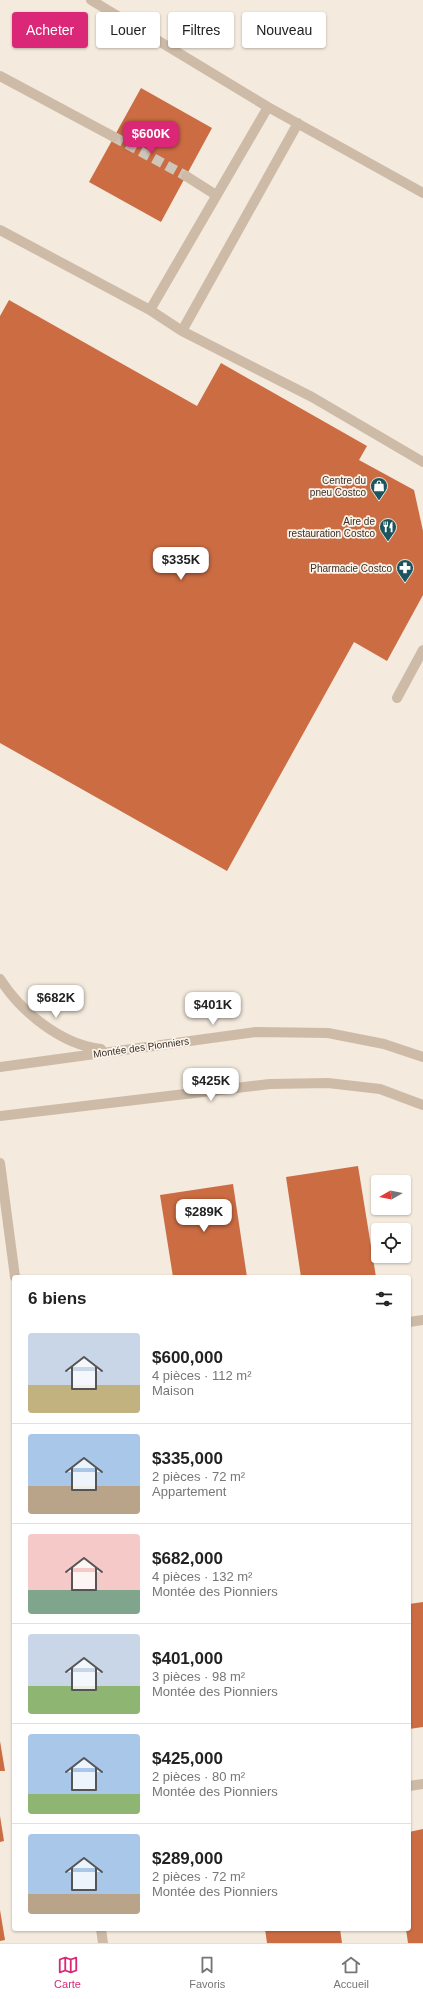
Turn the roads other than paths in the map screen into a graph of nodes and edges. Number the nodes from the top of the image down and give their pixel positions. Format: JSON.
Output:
{"nodes":[{"id":1,"x":92,"y":0,"type":"edge"},
{"id":2,"x":0,"y":76,"type":"edge"},
{"id":3,"x":268,"y":106,"type":"junction"},
{"id":4,"x":298,"y":123,"type":"junction"},
{"id":5,"x":114,"y":137,"type":"tunnel mouth"},
{"id":6,"x":186,"y":176,"type":"tunnel mouth"},
{"id":7,"x":423,"y":193,"type":"edge"},
{"id":8,"x":216,"y":195,"type":"junction"},
{"id":9,"x":0,"y":230,"type":"edge"},
{"id":10,"x":150,"y":310,"type":"junction"},
{"id":11,"x":182,"y":331,"type":"junction"},
{"id":12,"x":423,"y":462,"type":"edge"},
{"id":13,"x":423,"y":650,"type":"edge"},
{"id":14,"x":397,"y":698,"type":"dead end"},
{"id":15,"x":0,"y":979,"type":"edge"},
{"id":16,"x":115,"y":1051,"type":"junction"},
{"id":17,"x":423,"y":1057,"type":"edge"},
{"id":18,"x":0,"y":1067,"type":"edge"},
{"id":19,"x":423,"y":1105,"type":"edge"},
{"id":20,"x":0,"y":1116,"type":"edge"},
{"id":21,"x":0,"y":1163,"type":"edge"},
{"id":22,"x":15,"y":1275,"type":"edge"},
{"id":23,"x":423,"y":1320,"type":"edge"},
{"id":24,"x":411,"y":1322,"type":"edge"},
{"id":25,"x":423,"y":1784,"type":"edge"},
{"id":26,"x":411,"y":1786,"type":"edge"},
{"id":27,"x":101,"y":1931,"type":"edge"},
{"id":28,"x":103,"y":1943,"type":"edge"}],
"edges":[{"from":1,"to":3,"type":"street"},
{"from":2,"to":5,"type":"street"},
{"from":3,"to":4,"type":"street"},
{"from":3,"to":8,"type":"street"},
{"from":4,"to":7,"type":"street"},
{"from":4,"to":11,"type":"street"},
{"from":6,"to":8,"type":"street"},
{"from":8,"to":10,"type":"street"},
{"from":9,"to":10,"type":"street"},
{"from":10,"to":11,"type":"street"},
{"from":11,"to":12,"type":"street"},
{"from":13,"to":14,"type":"street"},
{"from":15,"to":16,"type":"street"},
{"from":16,"to":17,"type":"street","name":"Montée des Pionniers"},
{"from":16,"to":18,"type":"street","name":"Montée des Pionniers"},
{"from":19,"to":20,"type":"street"},
{"from":21,"to":22,"type":"street"},
{"from":23,"to":24,"type":"street"},
{"from":25,"to":26,"type":"street"},
{"from":27,"to":28,"type":"street"}]}
